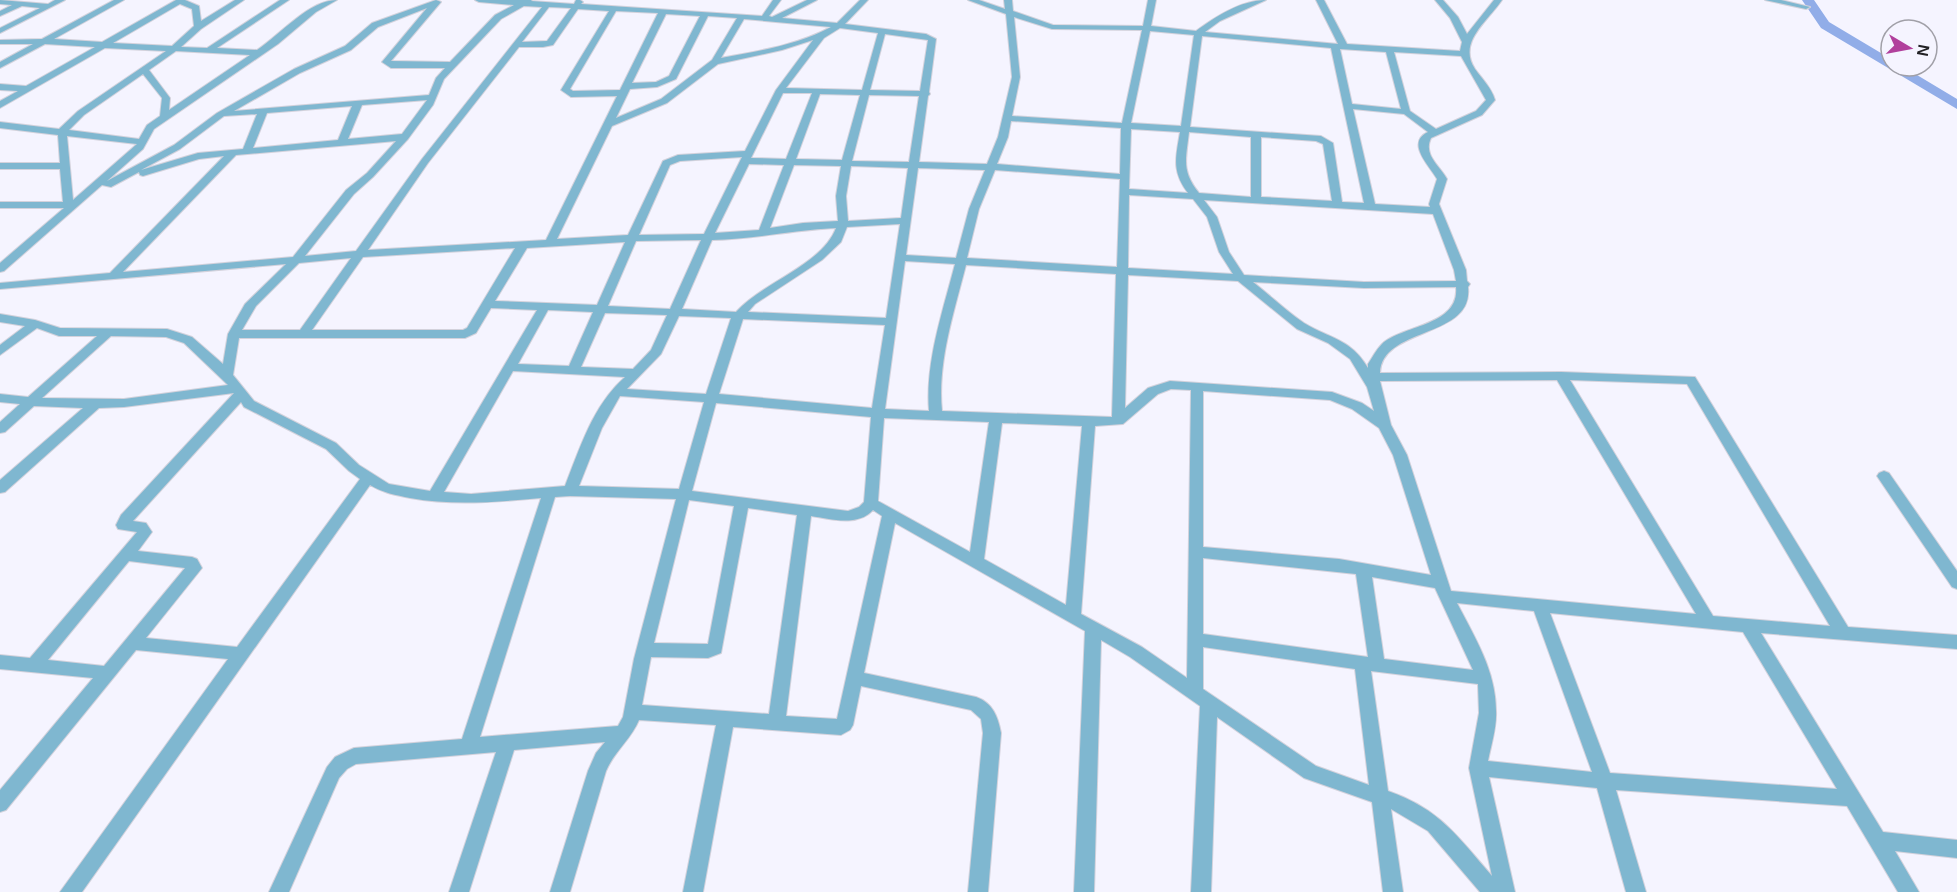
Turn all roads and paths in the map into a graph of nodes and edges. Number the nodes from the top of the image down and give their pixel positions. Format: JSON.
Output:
{"nodes":[{"id":1,"x":61,"y":0,"type":"edge"},
{"id":2,"x":120,"y":0,"type":"edge"},
{"id":3,"x":240,"y":0,"type":"edge"},
{"id":4,"x":285,"y":0,"type":"edge"},
{"id":5,"x":333,"y":0,"type":"edge"},
{"id":6,"x":479,"y":0,"type":"edge"},
{"id":7,"x":581,"y":0,"type":"edge"},
{"id":8,"x":642,"y":0,"type":"edge"},
{"id":9,"x":690,"y":0,"type":"edge"},
{"id":10,"x":777,"y":0,"type":"edge"},
{"id":11,"x":813,"y":0,"type":"edge"},
{"id":12,"x":864,"y":0,"type":"edge"},
{"id":13,"x":972,"y":0,"type":"edge"},
{"id":14,"x":1008,"y":0,"type":"edge"},
{"id":15,"x":1152,"y":0,"type":"edge"},
{"id":16,"x":1262,"y":0,"type":"edge"},
{"id":17,"x":1320,"y":0,"type":"edge"},
{"id":18,"x":1439,"y":0,"type":"edge"},
{"id":19,"x":1498,"y":0,"type":"edge"},
{"id":20,"x":1769,"y":0,"type":"edge"},
{"id":21,"x":1797,"y":0,"type":"edge"},
{"id":22,"x":180,"y":1,"type":"edge"},
{"id":23,"x":438,"y":1,"type":"edge"},
{"id":24,"x":0,"y":2,"type":"edge"},
{"id":25,"x":24,"y":2,"type":"edge"},
{"id":26,"x":526,"y":2,"type":"edge"},
{"id":27,"x":547,"y":5,"type":"junction"},
{"id":28,"x":49,"y":6,"type":"junction"},
{"id":29,"x":574,"y":7,"type":"junction"},
{"id":30,"x":613,"y":9,"type":"junction"},
{"id":31,"x":633,"y":11,"type":"junction"},
{"id":32,"x":663,"y":12,"type":"junction"},
{"id":33,"x":681,"y":12,"type":"junction"},
{"id":34,"x":0,"y":14,"type":"edge"},
{"id":35,"x":705,"y":14,"type":"junction"},
{"id":36,"x":1009,"y":14,"type":"junction"},
{"id":37,"x":742,"y":16,"type":"junction"},
{"id":38,"x":767,"y":19,"type":"junction"},
{"id":39,"x":839,"y":26,"type":"junction"},
{"id":40,"x":198,"y":27,"type":"junction"},
{"id":41,"x":1146,"y":28,"type":"junction"},
{"id":42,"x":0,"y":31,"type":"edge"},
{"id":43,"x":882,"y":31,"type":"junction"},
{"id":44,"x":1198,"y":33,"type":"junction"},
{"id":45,"x":821,"y":36,"type":"junction"},
{"id":46,"x":44,"y":41,"type":"junction"},
{"id":47,"x":1466,"y":41,"type":"junction"},
{"id":48,"x":0,"y":42,"type":"edge"},
{"id":49,"x":516,"y":44,"type":"junction"},
{"id":50,"x":103,"y":45,"type":"junction"},
{"id":51,"x":1339,"y":46,"type":"junction"},
{"id":52,"x":175,"y":48,"type":"junction"},
{"id":53,"x":1389,"y":49,"type":"junction"},
{"id":54,"x":209,"y":50,"type":"junction"},
{"id":55,"x":259,"y":53,"type":"junction"},
{"id":56,"x":1464,"y":54,"type":"junction"},
{"id":57,"x":715,"y":62,"type":"junction"},
{"id":58,"x":0,"y":65,"type":"edge"},
{"id":59,"x":453,"y":65,"type":"junction"},
{"id":60,"x":144,"y":69,"type":"junction"},
{"id":61,"x":0,"y":87,"type":"edge"},
{"id":62,"x":28,"y":89,"type":"junction"},
{"id":63,"x":624,"y":90,"type":"junction"},
{"id":64,"x":780,"y":90,"type":"junction"},
{"id":65,"x":818,"y":91,"type":"junction"},
{"id":66,"x":865,"y":93,"type":"junction"},
{"id":67,"x":926,"y":94,"type":"junction"},
{"id":68,"x":431,"y":98,"type":"junction"},
{"id":69,"x":358,"y":103,"type":"junction"},
{"id":70,"x":0,"y":105,"type":"edge"},
{"id":71,"x":1348,"y":106,"type":"junction"},
{"id":72,"x":263,"y":111,"type":"junction"},
{"id":73,"x":1406,"y":112,"type":"junction"},
{"id":74,"x":220,"y":115,"type":"junction"},
{"id":75,"x":164,"y":118,"type":"junction"},
{"id":76,"x":1007,"y":118,"type":"junction"},
{"id":77,"x":0,"y":125,"type":"edge"},
{"id":78,"x":606,"y":125,"type":"junction"},
{"id":79,"x":1126,"y":127,"type":"junction"},
{"id":80,"x":1185,"y":130,"type":"junction"},
{"id":81,"x":62,"y":132,"type":"junction"},
{"id":82,"x":1434,"y":132,"type":"junction"},
{"id":83,"x":1256,"y":134,"type":"junction"},
{"id":84,"x":405,"y":137,"type":"junction"},
{"id":85,"x":143,"y":142,"type":"junction"},
{"id":86,"x":342,"y":143,"type":"junction"},
{"id":87,"x":247,"y":151,"type":"junction"},
{"id":88,"x":234,"y":152,"type":"junction"},
{"id":89,"x":748,"y":158,"type":"junction"},
{"id":90,"x":790,"y":163,"type":"junction"},
{"id":91,"x":846,"y":164,"type":"junction"},
{"id":92,"x":915,"y":165,"type":"junction"},
{"id":93,"x":0,"y":166,"type":"edge"},
{"id":94,"x":66,"y":166,"type":"junction"},
{"id":95,"x":991,"y":166,"type":"junction"},
{"id":96,"x":1126,"y":177,"type":"junction"},
{"id":97,"x":107,"y":185,"type":"junction"},
{"id":98,"x":90,"y":192,"type":"junction"},
{"id":99,"x":1126,"y":192,"type":"junction"},
{"id":100,"x":1198,"y":196,"type":"junction"},
{"id":101,"x":1256,"y":200,"type":"junction"},
{"id":102,"x":1337,"y":204,"type":"junction"},
{"id":103,"x":0,"y":205,"type":"edge"},
{"id":104,"x":1370,"y":206,"type":"junction"},
{"id":105,"x":68,"y":207,"type":"junction"},
{"id":106,"x":1437,"y":211,"type":"junction"},
{"id":107,"x":906,"y":221,"type":"junction"},
{"id":108,"x":843,"y":224,"type":"junction"},
{"id":109,"x":763,"y":234,"type":"junction"},
{"id":110,"x":709,"y":235,"type":"junction"},
{"id":111,"x":634,"y":238,"type":"junction"},
{"id":112,"x":549,"y":244,"type":"junction"},
{"id":113,"x":522,"y":246,"type":"junction"},
{"id":114,"x":361,"y":254,"type":"junction"},
{"id":115,"x":902,"y":258,"type":"junction"},
{"id":116,"x":295,"y":261,"type":"junction"},
{"id":117,"x":961,"y":261,"type":"junction"},
{"id":118,"x":0,"y":269,"type":"edge"},
{"id":119,"x":1120,"y":270,"type":"junction"},
{"id":120,"x":112,"y":277,"type":"junction"},
{"id":121,"x":1241,"y":278,"type":"junction"},
{"id":122,"x":1464,"y":284,"type":"junction"},
{"id":123,"x":0,"y":286,"type":"edge"},
{"id":124,"x":488,"y":304,"type":"junction"},
{"id":125,"x":545,"y":306,"type":"junction"},
{"id":126,"x":602,"y":309,"type":"junction"},
{"id":127,"x":675,"y":314,"type":"junction"},
{"id":128,"x":738,"y":316,"type":"junction"},
{"id":129,"x":0,"y":318,"type":"edge"},
{"id":130,"x":892,"y":322,"type":"junction"},
{"id":131,"x":35,"y":324,"type":"junction"},
{"id":132,"x":107,"y":333,"type":"junction"},
{"id":133,"x":234,"y":334,"type":"junction"},
{"id":134,"x":303,"y":335,"type":"junction"},
{"id":135,"x":0,"y":351,"type":"edge"},
{"id":136,"x":508,"y":367,"type":"junction"},
{"id":137,"x":573,"y":371,"type":"junction"},
{"id":138,"x":634,"y":373,"type":"junction"},
{"id":139,"x":227,"y":375,"type":"junction"},
{"id":140,"x":1561,"y":376,"type":"junction"},
{"id":141,"x":1373,"y":382,"type":"junction"},
{"id":142,"x":1197,"y":386,"type":"junction"},
{"id":143,"x":239,"y":391,"type":"junction"},
{"id":144,"x":616,"y":393,"type":"junction"},
{"id":145,"x":0,"y":398,"type":"edge"},
{"id":146,"x":711,"y":398,"type":"junction"},
{"id":147,"x":34,"y":402,"type":"junction"},
{"id":148,"x":95,"y":404,"type":"junction"},
{"id":149,"x":878,"y":413,"type":"junction"},
{"id":150,"x":936,"y":416,"type":"junction"},
{"id":151,"x":996,"y":418,"type":"junction"},
{"id":152,"x":1118,"y":421,"type":"junction"},
{"id":153,"x":1089,"y":422,"type":"junction"},
{"id":154,"x":1384,"y":425,"type":"junction"},
{"id":155,"x":0,"y":429,"type":"edge"},
{"id":156,"x":1884,"y":476,"type":"dead end"},
{"id":157,"x":369,"y":477,"type":"junction"},
{"id":158,"x":0,"y":488,"type":"edge"},
{"id":159,"x":570,"y":491,"type":"junction"},
{"id":160,"x":550,"y":492,"type":"junction"},
{"id":161,"x":685,"y":495,"type":"junction"},
{"id":162,"x":434,"y":497,"type":"junction"},
{"id":163,"x":742,"y":502,"type":"junction"},
{"id":164,"x":871,"y":503,"type":"junction"},
{"id":165,"x":805,"y":510,"type":"junction"},
{"id":166,"x":890,"y":514,"type":"junction"},
{"id":167,"x":1196,"y":552,"type":"junction"},
{"id":168,"x":126,"y":555,"type":"junction"},
{"id":169,"x":976,"y":562,"type":"junction"},
{"id":170,"x":1363,"y":569,"type":"junction"},
{"id":171,"x":1957,"y":583,"type":"edge"},
{"id":172,"x":1443,"y":590,"type":"junction"},
{"id":173,"x":1540,"y":606,"type":"junction"},
{"id":174,"x":1072,"y":616,"type":"junction"},
{"id":175,"x":1709,"y":623,"type":"junction"},
{"id":176,"x":1748,"y":626,"type":"junction"},
{"id":177,"x":1093,"y":628,"type":"junction"},
{"id":178,"x":1843,"y":633,"type":"junction"},
{"id":179,"x":1196,"y":639,"type":"junction"},
{"id":180,"x":1957,"y":642,"type":"edge"},
{"id":181,"x":133,"y":643,"type":"junction"},
{"id":182,"x":645,"y":650,"type":"junction"},
{"id":183,"x":242,"y":654,"type":"junction"},
{"id":184,"x":0,"y":662,"type":"edge"},
{"id":185,"x":1369,"y":664,"type":"junction"},
{"id":186,"x":34,"y":665,"type":"junction"},
{"id":187,"x":108,"y":673,"type":"junction"},
{"id":188,"x":854,"y":678,"type":"junction"},
{"id":189,"x":1484,"y":678,"type":"junction"},
{"id":190,"x":1202,"y":697,"type":"junction"},
{"id":191,"x":633,"y":712,"type":"junction"},
{"id":192,"x":726,"y":719,"type":"junction"},
{"id":193,"x":776,"y":723,"type":"junction"},
{"id":194,"x":623,"y":733,"type":"junction"},
{"id":195,"x":508,"y":742,"type":"junction"},
{"id":196,"x":469,"y":745,"type":"junction"},
{"id":197,"x":1478,"y":768,"type":"junction"},
{"id":198,"x":1604,"y":781,"type":"junction"},
{"id":199,"x":1381,"y":795,"type":"junction"},
{"id":200,"x":1850,"y":798,"type":"junction"},
{"id":201,"x":0,"y":804,"type":"edge"},
{"id":202,"x":1876,"y":840,"type":"junction"},
{"id":203,"x":1957,"y":849,"type":"edge"},
{"id":204,"x":70,"y":892,"type":"edge"},
{"id":205,"x":279,"y":892,"type":"edge"},
{"id":206,"x":459,"y":892,"type":"edge"},
{"id":207,"x":560,"y":892,"type":"edge"},
{"id":208,"x":693,"y":892,"type":"edge"},
{"id":209,"x":978,"y":892,"type":"edge"},
{"id":210,"x":1084,"y":892,"type":"edge"},
{"id":211,"x":1201,"y":892,"type":"edge"},
{"id":212,"x":1393,"y":892,"type":"edge"},
{"id":213,"x":1493,"y":892,"type":"edge"},
{"id":214,"x":1505,"y":892,"type":"edge"},
{"id":215,"x":1636,"y":892,"type":"edge"},
{"id":216,"x":1909,"y":892,"type":"edge"}],
"edges":[{"from":1,"to":28,"type":"street"},
{"from":2,"to":46,"type":"street"},
{"from":3,"to":40,"type":"street"},
{"from":4,"to":54,"type":"street"},
{"from":5,"to":55,"type":"street"},
{"from":6,"to":26,"type":"street"},
{"from":7,"to":29,"type":"street"},
{"from":8,"to":31,"type":"street"},
{"from":9,"to":33,"type":"street"},
{"from":10,"to":38,"type":"street"},
{"from":11,"to":38,"type":"street"},
{"from":12,"to":39,"type":"street"},
{"from":13,"to":36,"type":"street"},
{"from":14,"to":36,"type":"street"},
{"from":15,"to":41,"type":"street"},
{"from":16,"to":44,"type":"street"},
{"from":17,"to":51,"type":"street"},
{"from":18,"to":47,"type":"street"},
{"from":19,"to":47,"type":"street"},
{"from":20,"to":21,"type":"street"},
{"from":22,"to":40,"type":"street"},
{"from":22,"to":50,"type":"street"},
{"from":23,"to":59,"type":"street"},
{"from":23,"to":74,"type":"street"},
{"from":24,"to":25,"type":"street"},
{"from":25,"to":28,"type":"street"},
{"from":25,"to":34,"type":"street"},
{"from":26,"to":27,"type":"street"},
{"from":26,"to":59,"type":"street"},
{"from":27,"to":29,"type":"street"},
{"from":27,"to":49,"type":"street"},
{"from":28,"to":42,"type":"street"},
{"from":29,"to":30,"type":"street"},
{"from":29,"to":49,"type":"street"},
{"from":30,"to":31,"type":"street"},
{"from":30,"to":63,"type":"street"},
{"from":31,"to":32,"type":"street"},
{"from":32,"to":33,"type":"street"},
{"from":32,"to":63,"type":"street"},
{"from":33,"to":35,"type":"street"},
{"from":35,"to":37,"type":"street"},
{"from":35,"to":63,"type":"street"},
{"from":36,"to":41,"type":"street"},
{"from":36,"to":76,"type":"street"},
{"from":37,"to":38,"type":"street"},
{"from":37,"to":57,"type":"street"},
{"from":38,"to":39,"type":"street"},
{"from":39,"to":43,"type":"street"},
{"from":39,"to":45,"type":"street"},
{"from":40,"to":52,"type":"street"},
{"from":41,"to":44,"type":"street"},
{"from":41,"to":79,"type":"street"},
{"from":43,"to":66,"type":"street"},
{"from":43,"to":67,"type":"street"},
{"from":44,"to":51,"type":"street"},
{"from":44,"to":80,"type":"street"},
{"from":45,"to":57,"type":"street"},
{"from":45,"to":64,"type":"street"},
{"from":46,"to":48,"type":"street"},
{"from":46,"to":50,"type":"street"},
{"from":46,"to":58,"type":"street"},
{"from":47,"to":56,"type":"street"},
{"from":49,"to":114,"type":"street"},
{"from":50,"to":52,"type":"street"},
{"from":50,"to":62,"type":"street"},
{"from":51,"to":53,"type":"street"},
{"from":51,"to":71,"type":"street"},
{"from":52,"to":54,"type":"street"},
{"from":52,"to":60,"type":"street"},
{"from":53,"to":56,"type":"street"},
{"from":53,"to":73,"type":"street"},
{"from":54,"to":55,"type":"street"},
{"from":55,"to":75,"type":"street"},
{"from":56,"to":82,"type":"street"},
{"from":57,"to":78,"type":"street"},
{"from":59,"to":68,"type":"street"},
{"from":60,"to":75,"type":"street"},
{"from":60,"to":81,"type":"street"},
{"from":61,"to":62,"type":"street"},
{"from":62,"to":70,"type":"street"},
{"from":63,"to":78,"type":"street"},
{"from":64,"to":65,"type":"street"},
{"from":64,"to":89,"type":"street"},
{"from":65,"to":66,"type":"street"},
{"from":65,"to":90,"type":"street"},
{"from":66,"to":67,"type":"street"},
{"from":66,"to":91,"type":"street"},
{"from":67,"to":92,"type":"street"},
{"from":68,"to":69,"type":"street"},
{"from":68,"to":84,"type":"street"},
{"from":69,"to":72,"type":"street"},
{"from":69,"to":86,"type":"street"},
{"from":71,"to":73,"type":"street"},
{"from":71,"to":104,"type":"street"},
{"from":72,"to":74,"type":"street"},
{"from":72,"to":87,"type":"street"},
{"from":73,"to":82,"type":"street"},
{"from":74,"to":97,"type":"street"},
{"from":75,"to":85,"type":"street"},
{"from":76,"to":79,"type":"street"},
{"from":76,"to":95,"type":"street"},
{"from":77,"to":81,"type":"street"},
{"from":78,"to":112,"type":"street"},
{"from":79,"to":80,"type":"street"},
{"from":79,"to":96,"type":"street"},
{"from":80,"to":83,"type":"street"},
{"from":80,"to":100,"type":"street"},
{"from":81,"to":85,"type":"street"},
{"from":81,"to":94,"type":"street"},
{"from":82,"to":106,"type":"street"},
{"from":83,"to":101,"type":"street"},
{"from":83,"to":102,"type":"street"},
{"from":84,"to":86,"type":"street"},
{"from":84,"to":116,"type":"street"},
{"from":85,"to":98,"type":"street"},
{"from":86,"to":87,"type":"street"},
{"from":87,"to":88,"type":"street"},
{"from":88,"to":97,"type":"street"},
{"from":88,"to":120,"type":"street"},
{"from":89,"to":90,"type":"street"},
{"from":89,"to":110,"type":"street"},
{"from":89,"to":111,"type":"street"},
{"from":90,"to":91,"type":"street"},
{"from":90,"to":109,"type":"street"},
{"from":91,"to":92,"type":"street"},
{"from":91,"to":108,"type":"street"},
{"from":92,"to":95,"type":"street"},
{"from":92,"to":107,"type":"street"},
{"from":93,"to":94,"type":"street"},
{"from":94,"to":105,"type":"street"},
{"from":95,"to":96,"type":"street"},
{"from":95,"to":117,"type":"street"},
{"from":96,"to":99,"type":"street"},
{"from":97,"to":98,"type":"street"},
{"from":98,"to":105,"type":"street"},
{"from":99,"to":100,"type":"street"},
{"from":99,"to":119,"type":"street"},
{"from":100,"to":101,"type":"street"},
{"from":100,"to":121,"type":"street"},
{"from":101,"to":102,"type":"street"},
{"from":102,"to":104,"type":"street"},
{"from":103,"to":105,"type":"street"},
{"from":104,"to":106,"type":"street"},
{"from":105,"to":118,"type":"street"},
{"from":106,"to":122,"type":"street"},
{"from":107,"to":108,"type":"street"},
{"from":107,"to":115,"type":"street"},
{"from":108,"to":109,"type":"street"},
{"from":108,"to":128,"type":"street"},
{"from":109,"to":110,"type":"street"},
{"from":110,"to":111,"type":"street"},
{"from":110,"to":127,"type":"street"},
{"from":111,"to":112,"type":"street"},
{"from":111,"to":126,"type":"street"},
{"from":112,"to":113,"type":"street"},
{"from":113,"to":114,"type":"street"},
{"from":113,"to":124,"type":"street"},
{"from":114,"to":116,"type":"street"},
{"from":114,"to":134,"type":"street"},
{"from":115,"to":117,"type":"street"},
{"from":115,"to":130,"type":"street"},
{"from":116,"to":120,"type":"street"},
{"from":116,"to":133,"type":"street"},
{"from":117,"to":119,"type":"street"},
{"from":117,"to":150,"type":"street"},
{"from":119,"to":121,"type":"street"},
{"from":119,"to":152,"type":"street"},
{"from":120,"to":123,"type":"street"},
{"from":121,"to":122,"type":"street"},
{"from":121,"to":141,"type":"street"},
{"from":122,"to":141,"type":"street"},
{"from":124,"to":125,"type":"street"},
{"from":124,"to":134,"type":"street"},
{"from":125,"to":126,"type":"street"},
{"from":125,"to":136,"type":"street"},
{"from":126,"to":127,"type":"street"},
{"from":126,"to":137,"type":"street"},
{"from":127,"to":128,"type":"street"},
{"from":127,"to":138,"type":"street"},
{"from":128,"to":130,"type":"street"},
{"from":128,"to":146,"type":"street"},
{"from":129,"to":131,"type":"street"},
{"from":130,"to":149,"type":"street"},
{"from":131,"to":132,"type":"street"},
{"from":131,"to":135,"type":"street"},
{"from":132,"to":139,"type":"street"},
{"from":132,"to":147,"type":"street"},
{"from":133,"to":134,"type":"street"},
{"from":133,"to":139,"type":"street"},
{"from":136,"to":137,"type":"street"},
{"from":136,"to":162,"type":"street"},
{"from":137,"to":138,"type":"street"},
{"from":138,"to":144,"type":"street"},
{"from":139,"to":143,"type":"street"},
{"from":140,"to":141,"type":"street"},
{"from":140,"to":175,"type":"street"},
{"from":140,"to":178,"type":"street"},
{"from":141,"to":154,"type":"street"},
{"from":142,"to":152,"type":"street"},
{"from":142,"to":154,"type":"street"},
{"from":142,"to":167,"type":"street"},
{"from":143,"to":148,"type":"street"},
{"from":143,"to":157,"type":"street"},
{"from":143,"to":168,"type":"street"},
{"from":144,"to":146,"type":"street"},
{"from":144,"to":159,"type":"street"},
{"from":145,"to":147,"type":"street"},
{"from":146,"to":149,"type":"street"},
{"from":146,"to":161,"type":"street"},
{"from":147,"to":148,"type":"street"},
{"from":147,"to":155,"type":"street"},
{"from":148,"to":158,"type":"street"},
{"from":149,"to":150,"type":"street"},
{"from":149,"to":164,"type":"street"},
{"from":150,"to":151,"type":"street"},
{"from":151,"to":153,"type":"street"},
{"from":151,"to":169,"type":"street"},
{"from":152,"to":153,"type":"street"},
{"from":153,"to":174,"type":"street"},
{"from":154,"to":172,"type":"street"},
{"from":156,"to":171,"type":"street"},
{"from":157,"to":162,"type":"street"},
{"from":157,"to":183,"type":"street"},
{"from":159,"to":160,"type":"street"},
{"from":159,"to":161,"type":"street"},
{"from":160,"to":162,"type":"street"},
{"from":160,"to":196,"type":"street"},
{"from":161,"to":163,"type":"street"},
{"from":161,"to":182,"type":"street"},
{"from":163,"to":165,"type":"street"},
{"from":163,"to":182,"type":"street"},
{"from":164,"to":165,"type":"street"},
{"from":164,"to":166,"type":"street"},
{"from":165,"to":193,"type":"street"},
{"from":166,"to":169,"type":"street"},
{"from":166,"to":188,"type":"street"},
{"from":167,"to":170,"type":"street"},
{"from":167,"to":179,"type":"street"},
{"from":168,"to":181,"type":"street"},
{"from":168,"to":186,"type":"street"},
{"from":169,"to":174,"type":"street"},
{"from":170,"to":172,"type":"street"},
{"from":170,"to":185,"type":"street"},
{"from":172,"to":173,"type":"street"},
{"from":172,"to":189,"type":"street"},
{"from":173,"to":175,"type":"street"},
{"from":173,"to":198,"type":"street"},
{"from":174,"to":177,"type":"street"},
{"from":175,"to":176,"type":"street"},
{"from":176,"to":178,"type":"street"},
{"from":176,"to":200,"type":"street"},
{"from":177,"to":190,"type":"street"},
{"from":177,"to":210,"type":"street"},
{"from":178,"to":180,"type":"street"},
{"from":179,"to":185,"type":"street"},
{"from":179,"to":190,"type":"street"},
{"from":181,"to":183,"type":"street"},
{"from":181,"to":187,"type":"street"},
{"from":182,"to":191,"type":"street"},
{"from":183,"to":204,"type":"street"},
{"from":184,"to":186,"type":"street"},
{"from":185,"to":189,"type":"street"},
{"from":185,"to":199,"type":"street"},
{"from":186,"to":187,"type":"street"},
{"from":187,"to":201,"type":"street"},
{"from":188,"to":193,"type":"street"},
{"from":188,"to":209,"type":"street"},
{"from":189,"to":197,"type":"street"},
{"from":190,"to":199,"type":"street"},
{"from":190,"to":211,"type":"street"},
{"from":191,"to":192,"type":"street"},
{"from":191,"to":194,"type":"street"},
{"from":192,"to":193,"type":"street"},
{"from":192,"to":208,"type":"street"},
{"from":194,"to":195,"type":"street"},
{"from":194,"to":207,"type":"street"},
{"from":195,"to":196,"type":"street"},
{"from":195,"to":206,"type":"street"},
{"from":196,"to":205,"type":"street"},
{"from":197,"to":198,"type":"street"},
{"from":197,"to":214,"type":"street"},
{"from":198,"to":200,"type":"street"},
{"from":198,"to":215,"type":"street"},
{"from":199,"to":212,"type":"street"},
{"from":199,"to":213,"type":"street"},
{"from":200,"to":202,"type":"street"},
{"from":202,"to":203,"type":"street"},
{"from":202,"to":216,"type":"street"}]}
